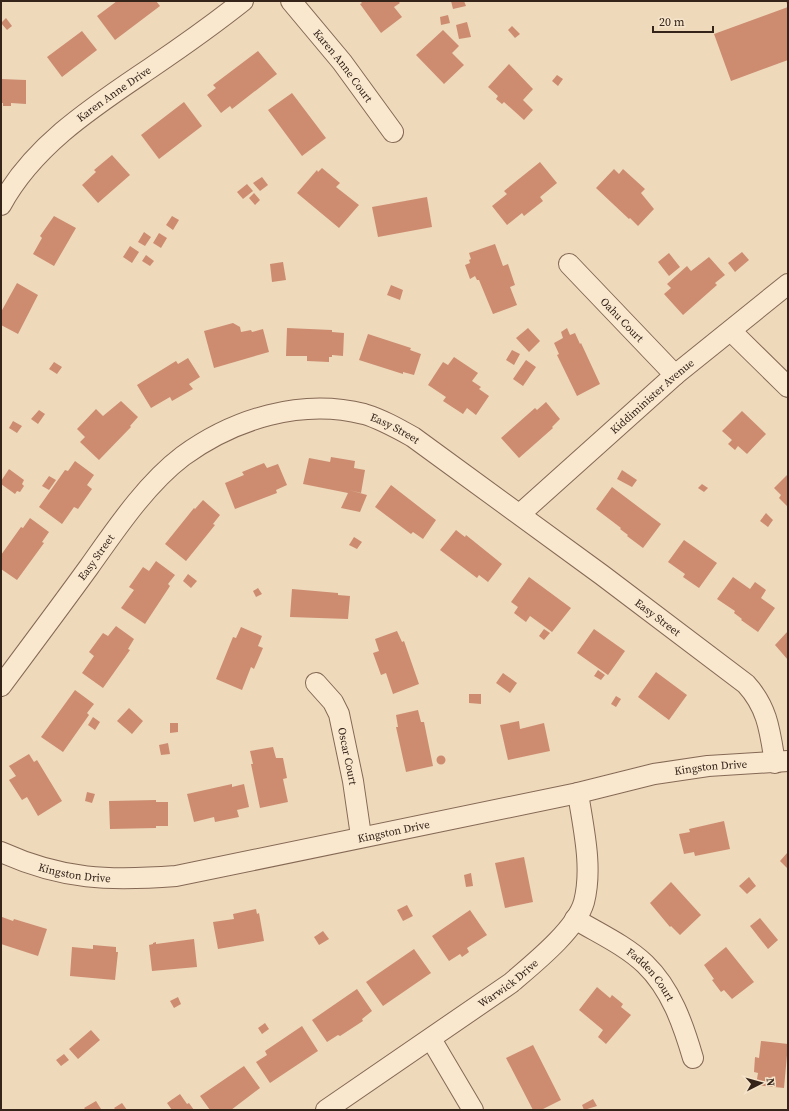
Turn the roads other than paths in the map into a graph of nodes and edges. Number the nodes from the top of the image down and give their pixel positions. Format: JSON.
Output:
{"nodes":[{"id":1,"x":243,"y":1,"type":"edge"},
{"id":2,"x":291,"y":1,"type":"edge"},
{"id":3,"x":393,"y":132,"type":"dead end"},
{"id":4,"x":1,"y":203,"type":"edge"},
{"id":5,"x":569,"y":264,"type":"dead end"},
{"id":6,"x":788,"y":284,"type":"edge"},
{"id":7,"x":731,"y":330,"type":"junction"},
{"id":8,"x":675,"y":376,"type":"junction"},
{"id":9,"x":788,"y":387,"type":"edge"},
{"id":10,"x":520,"y":514,"type":"junction"},
{"id":11,"x":316,"y":683,"type":"dead end"},
{"id":12,"x":1,"y":686,"type":"edge"},
{"id":13,"x":782,"y":762,"type":"edge"},
{"id":14,"x":578,"y":792,"type":"junction"},
{"id":15,"x":361,"y":836,"type":"junction"},
{"id":16,"x":1,"y":852,"type":"edge"},
{"id":17,"x":575,"y":919,"type":"junction"},
{"id":18,"x":431,"y":1039,"type":"junction"},
{"id":19,"x":693,"y":1058,"type":"dead end"},
{"id":20,"x":326,"y":1110,"type":"edge"},
{"id":21,"x":473,"y":1110,"type":"edge"}],
"edges":[{"from":1,"to":4,"type":"street","name":"Karen Anne Drive"},
{"from":2,"to":3,"type":"street","name":"Karen Anne Court"},
{"from":5,"to":8,"type":"street","name":"Oahu Court"},
{"from":6,"to":7,"type":"street","name":"Kiddiminister Avenue"},
{"from":7,"to":8,"type":"street","name":"Kiddiminister Avenue"},
{"from":7,"to":9,"type":"street"},
{"from":8,"to":10,"type":"street","name":"Kiddiminister Avenue"},
{"from":10,"to":12,"type":"street","name":"Easy Street"},
{"from":10,"to":13,"type":"street","name":"Easy Street"},
{"from":11,"to":15,"type":"street","name":"Oscar Court"},
{"from":13,"to":14,"type":"street","name":"Kingston Drive"},
{"from":14,"to":15,"type":"street","name":"Kingston Drive"},
{"from":14,"to":17,"type":"street","name":"Warwick Drive"},
{"from":15,"to":16,"type":"street","name":"Kingston Drive"},
{"from":17,"to":18,"type":"street","name":"Warwick Drive"},
{"from":17,"to":19,"type":"street","name":"Fadden Court"},
{"from":18,"to":20,"type":"street","name":"Warwick Drive"},
{"from":18,"to":21,"type":"street"}]}
